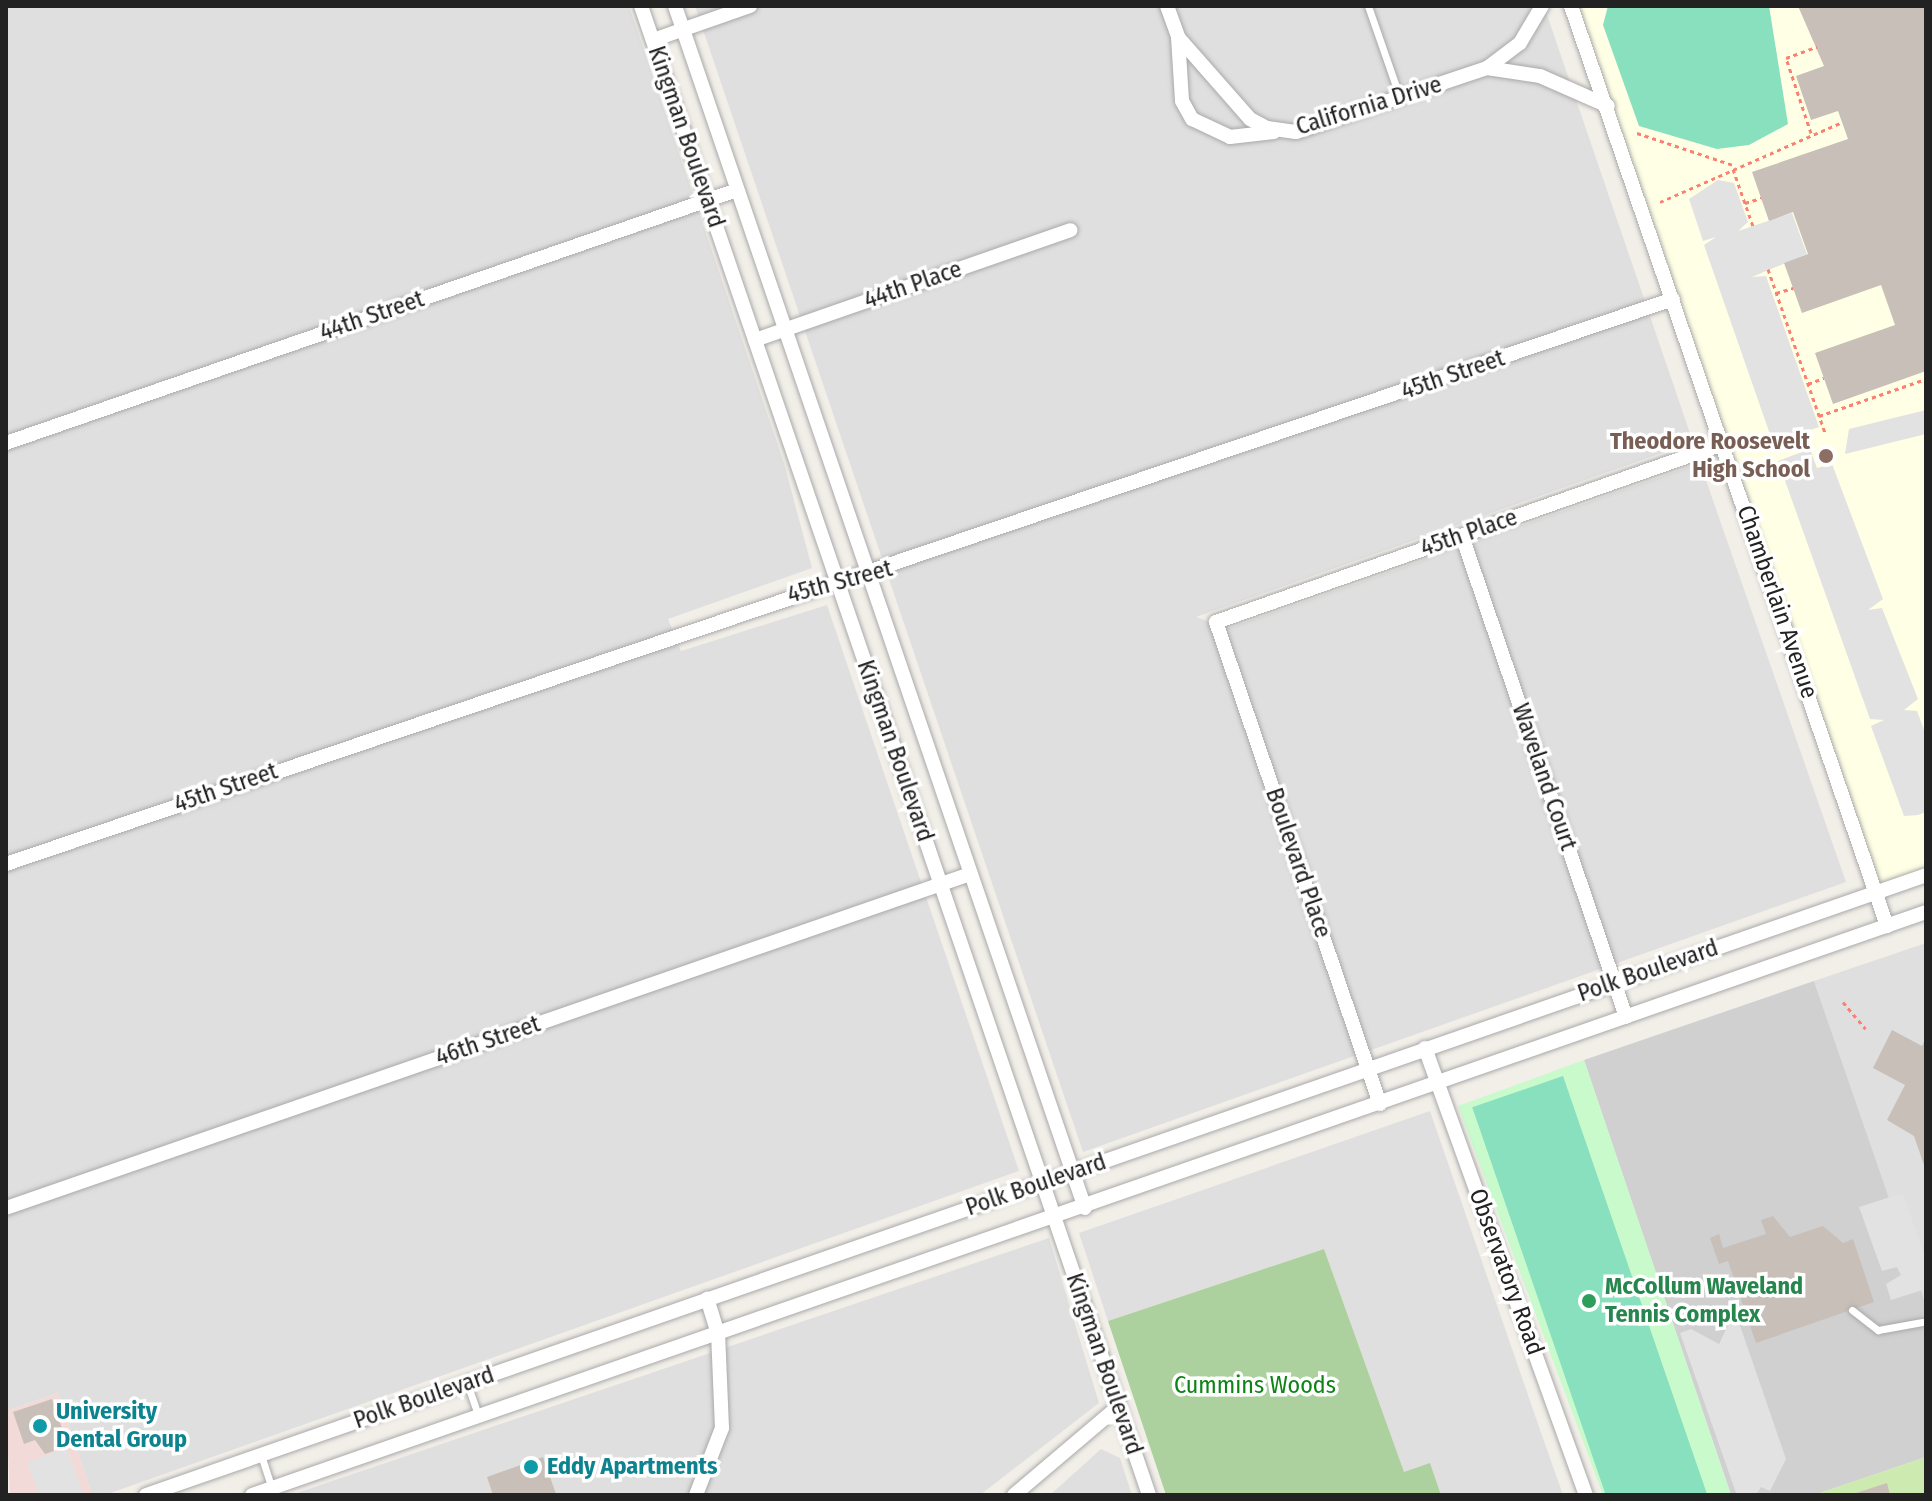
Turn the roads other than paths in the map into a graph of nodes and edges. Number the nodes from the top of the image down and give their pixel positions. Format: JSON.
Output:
{"nodes":[{"id":1,"x":641,"y":6,"type":"edge"},
{"id":2,"x":675,"y":6,"type":"edge"},
{"id":3,"x":750,"y":6,"type":"edge"},
{"id":4,"x":1167,"y":6,"type":"edge"},
{"id":5,"x":1368,"y":6,"type":"edge"},
{"id":6,"x":1542,"y":6,"type":"edge"},
{"id":7,"x":1571,"y":6,"type":"edge"},
{"id":8,"x":683,"y":30,"type":"junction"},
{"id":9,"x":1178,"y":37,"type":"junction"},
{"id":10,"x":653,"y":40,"type":"junction"},
{"id":11,"x":1487,"y":68,"type":"junction"},
{"id":12,"x":1400,"y":98,"type":"junction"},
{"id":13,"x":1608,"y":106,"type":"junction"},
{"id":14,"x":1282,"y":131,"type":"junction"},
{"id":15,"x":737,"y":190,"type":"junction"},
{"id":16,"x":708,"y":200,"type":"junction"},
{"id":17,"x":1070,"y":230,"type":"dead end"},
{"id":18,"x":1673,"y":299,"type":"junction"},
{"id":19,"x":785,"y":329,"type":"junction"},
{"id":20,"x":755,"y":340,"type":"junction"},
{"id":21,"x":6,"y":443,"type":"edge"},
{"id":22,"x":1723,"y":444,"type":"junction"},
{"id":23,"x":1462,"y":536,"type":"junction"},
{"id":24,"x":869,"y":577,"type":"junction"},
{"id":25,"x":836,"y":578,"type":"junction"},
{"id":26,"x":1216,"y":622,"type":"joint"},
{"id":27,"x":6,"y":864,"type":"edge"},
{"id":28,"x":970,"y":874,"type":"junction"},
{"id":29,"x":1926,"y":875,"type":"edge"},
{"id":30,"x":940,"y":884,"type":"junction"},
{"id":31,"x":1875,"y":892,"type":"junction"},
{"id":32,"x":1926,"y":912,"type":"edge"},
{"id":33,"x":1887,"y":926,"type":"junction"},
{"id":34,"x":1615,"y":983,"type":"junction"},
{"id":35,"x":1626,"y":1017,"type":"junction"},
{"id":36,"x":1425,"y":1048,"type":"junction"},
{"id":37,"x":1368,"y":1069,"type":"junction"},
{"id":38,"x":1438,"y":1084,"type":"junction"},
{"id":39,"x":1380,"y":1104,"type":"junction"},
{"id":40,"x":1072,"y":1172,"type":"junction"},
{"id":41,"x":1042,"y":1183,"type":"junction"},
{"id":42,"x":6,"y":1208,"type":"edge"},
{"id":43,"x":1085,"y":1208,"type":"junction"},
{"id":44,"x":1055,"y":1219,"type":"junction"},
{"id":45,"x":707,"y":1299,"type":"junction"},
{"id":46,"x":1852,"y":1310,"type":"dead end"},
{"id":47,"x":1922,"y":1322,"type":"dead end"},
{"id":48,"x":718,"y":1334,"type":"junction"},
{"id":49,"x":467,"y":1383,"type":"junction"},
{"id":50,"x":1119,"y":1406,"type":"junction"},
{"id":51,"x":479,"y":1417,"type":"junction"},
{"id":52,"x":261,"y":1455,"type":"junction"},
{"id":53,"x":272,"y":1488,"type":"junction"},
{"id":54,"x":146,"y":1495,"type":"edge"},
{"id":55,"x":252,"y":1495,"type":"edge"},
{"id":56,"x":696,"y":1495,"type":"edge"},
{"id":57,"x":1014,"y":1495,"type":"edge"},
{"id":58,"x":1149,"y":1495,"type":"edge"},
{"id":59,"x":1586,"y":1495,"type":"edge"}],
"edges":[{"from":1,"to":10,"type":"street","name":"Kingman Boulevard"},
{"from":2,"to":8,"type":"street","name":"Kingman Boulevard"},
{"from":3,"to":8,"type":"street"},
{"from":4,"to":9,"type":"street","name":"California Drive"},
{"from":5,"to":12,"type":"lane"},
{"from":6,"to":11,"type":"street","name":"California Drive"},
{"from":7,"to":13,"type":"street","name":"Chamberlain Avenue"},
{"from":8,"to":10,"type":"street"},
{"from":8,"to":15,"type":"street","name":"Kingman Boulevard"},
{"from":9,"to":14,"type":"street","name":"California Drive"},
{"from":9,"to":14,"type":"street"},
{"from":10,"to":16,"type":"street","name":"Kingman Boulevard"},
{"from":11,"to":12,"type":"street","name":"California Drive"},
{"from":11,"to":13,"type":"street","name":"California Drive"},
{"from":12,"to":14,"type":"street","name":"California Drive"},
{"from":13,"to":18,"type":"street","name":"Chamberlain Avenue"},
{"from":15,"to":16,"type":"street","name":"44th Street"},
{"from":15,"to":19,"type":"street","name":"Kingman Boulevard"},
{"from":16,"to":20,"type":"street","name":"Kingman Boulevard"},
{"from":16,"to":21,"type":"street","name":"44th Street"},
{"from":17,"to":19,"type":"street","name":"44th Place"},
{"from":18,"to":22,"type":"street","name":"Chamberlain Avenue"},
{"from":18,"to":24,"type":"street","name":"45th Street"},
{"from":19,"to":20,"type":"street","name":"44th Place"},
{"from":19,"to":24,"type":"street","name":"Kingman Boulevard"},
{"from":20,"to":25,"type":"street","name":"Kingman Boulevard"},
{"from":22,"to":23,"type":"street","name":"45th Place"},
{"from":22,"to":31,"type":"street","name":"Chamberlain Avenue"},
{"from":23,"to":26,"type":"street","name":"45th Place"},
{"from":23,"to":34,"type":"street","name":"Waveland Court"},
{"from":24,"to":25,"type":"street","name":"45th Street"},
{"from":24,"to":28,"type":"street","name":"Kingman Boulevard"},
{"from":25,"to":27,"type":"street","name":"45th Street"},
{"from":25,"to":30,"type":"street","name":"Kingman Boulevard"},
{"from":26,"to":37,"type":"street","name":"Boulevard Place"},
{"from":28,"to":30,"type":"street","name":"46th Street"},
{"from":28,"to":40,"type":"street","name":"Kingman Boulevard"},
{"from":29,"to":31,"type":"street","name":"Polk Boulevard"},
{"from":30,"to":41,"type":"street","name":"Kingman Boulevard"},
{"from":30,"to":42,"type":"street","name":"46th Street"},
{"from":31,"to":33,"type":"street","name":"Chamberlain Avenue"},
{"from":31,"to":34,"type":"street","name":"Polk Boulevard"},
{"from":32,"to":33,"type":"street","name":"Polk Boulevard"},
{"from":33,"to":35,"type":"street","name":"Polk Boulevard"},
{"from":34,"to":35,"type":"street","name":"Waveland Court"},
{"from":34,"to":36,"type":"street","name":"Polk Boulevard"},
{"from":35,"to":38,"type":"street","name":"Polk Boulevard"},
{"from":36,"to":37,"type":"street","name":"Polk Boulevard"},
{"from":36,"to":38,"type":"street","name":"Observatory Road"},
{"from":37,"to":39,"type":"street","name":"Boulevard Place"},
{"from":37,"to":40,"type":"street","name":"Polk Boulevard"},
{"from":38,"to":39,"type":"street","name":"Polk Boulevard"},
{"from":38,"to":59,"type":"street","name":"Observatory Road"},
{"from":39,"to":43,"type":"street","name":"Polk Boulevard"},
{"from":40,"to":41,"type":"street","name":"Polk Boulevard"},
{"from":40,"to":43,"type":"street","name":"Kingman Boulevard"},
{"from":41,"to":44,"type":"street","name":"Kingman Boulevard"},
{"from":41,"to":45,"type":"street","name":"Polk Boulevard"},
{"from":43,"to":44,"type":"street","name":"Polk Boulevard"},
{"from":44,"to":48,"type":"street","name":"Polk Boulevard"},
{"from":44,"to":50,"type":"street","name":"Kingman Boulevard"},
{"from":45,"to":48,"type":"street"},
{"from":45,"to":49,"type":"street","name":"Polk Boulevard"},
{"from":46,"to":47,"type":"lane"},
{"from":48,"to":51,"type":"street","name":"Polk Boulevard"},
{"from":48,"to":56,"type":"street"},
{"from":49,"to":51,"type":"lane"},
{"from":49,"to":52,"type":"street","name":"Polk Boulevard"},
{"from":50,"to":57,"type":"street"},
{"from":50,"to":58,"type":"street","name":"Kingman Boulevard"},
{"from":51,"to":53,"type":"street","name":"Polk Boulevard"},
{"from":52,"to":53,"type":"lane"},
{"from":52,"to":54,"type":"street","name":"Polk Boulevard"},
{"from":53,"to":55,"type":"street","name":"Polk Boulevard"}]}
